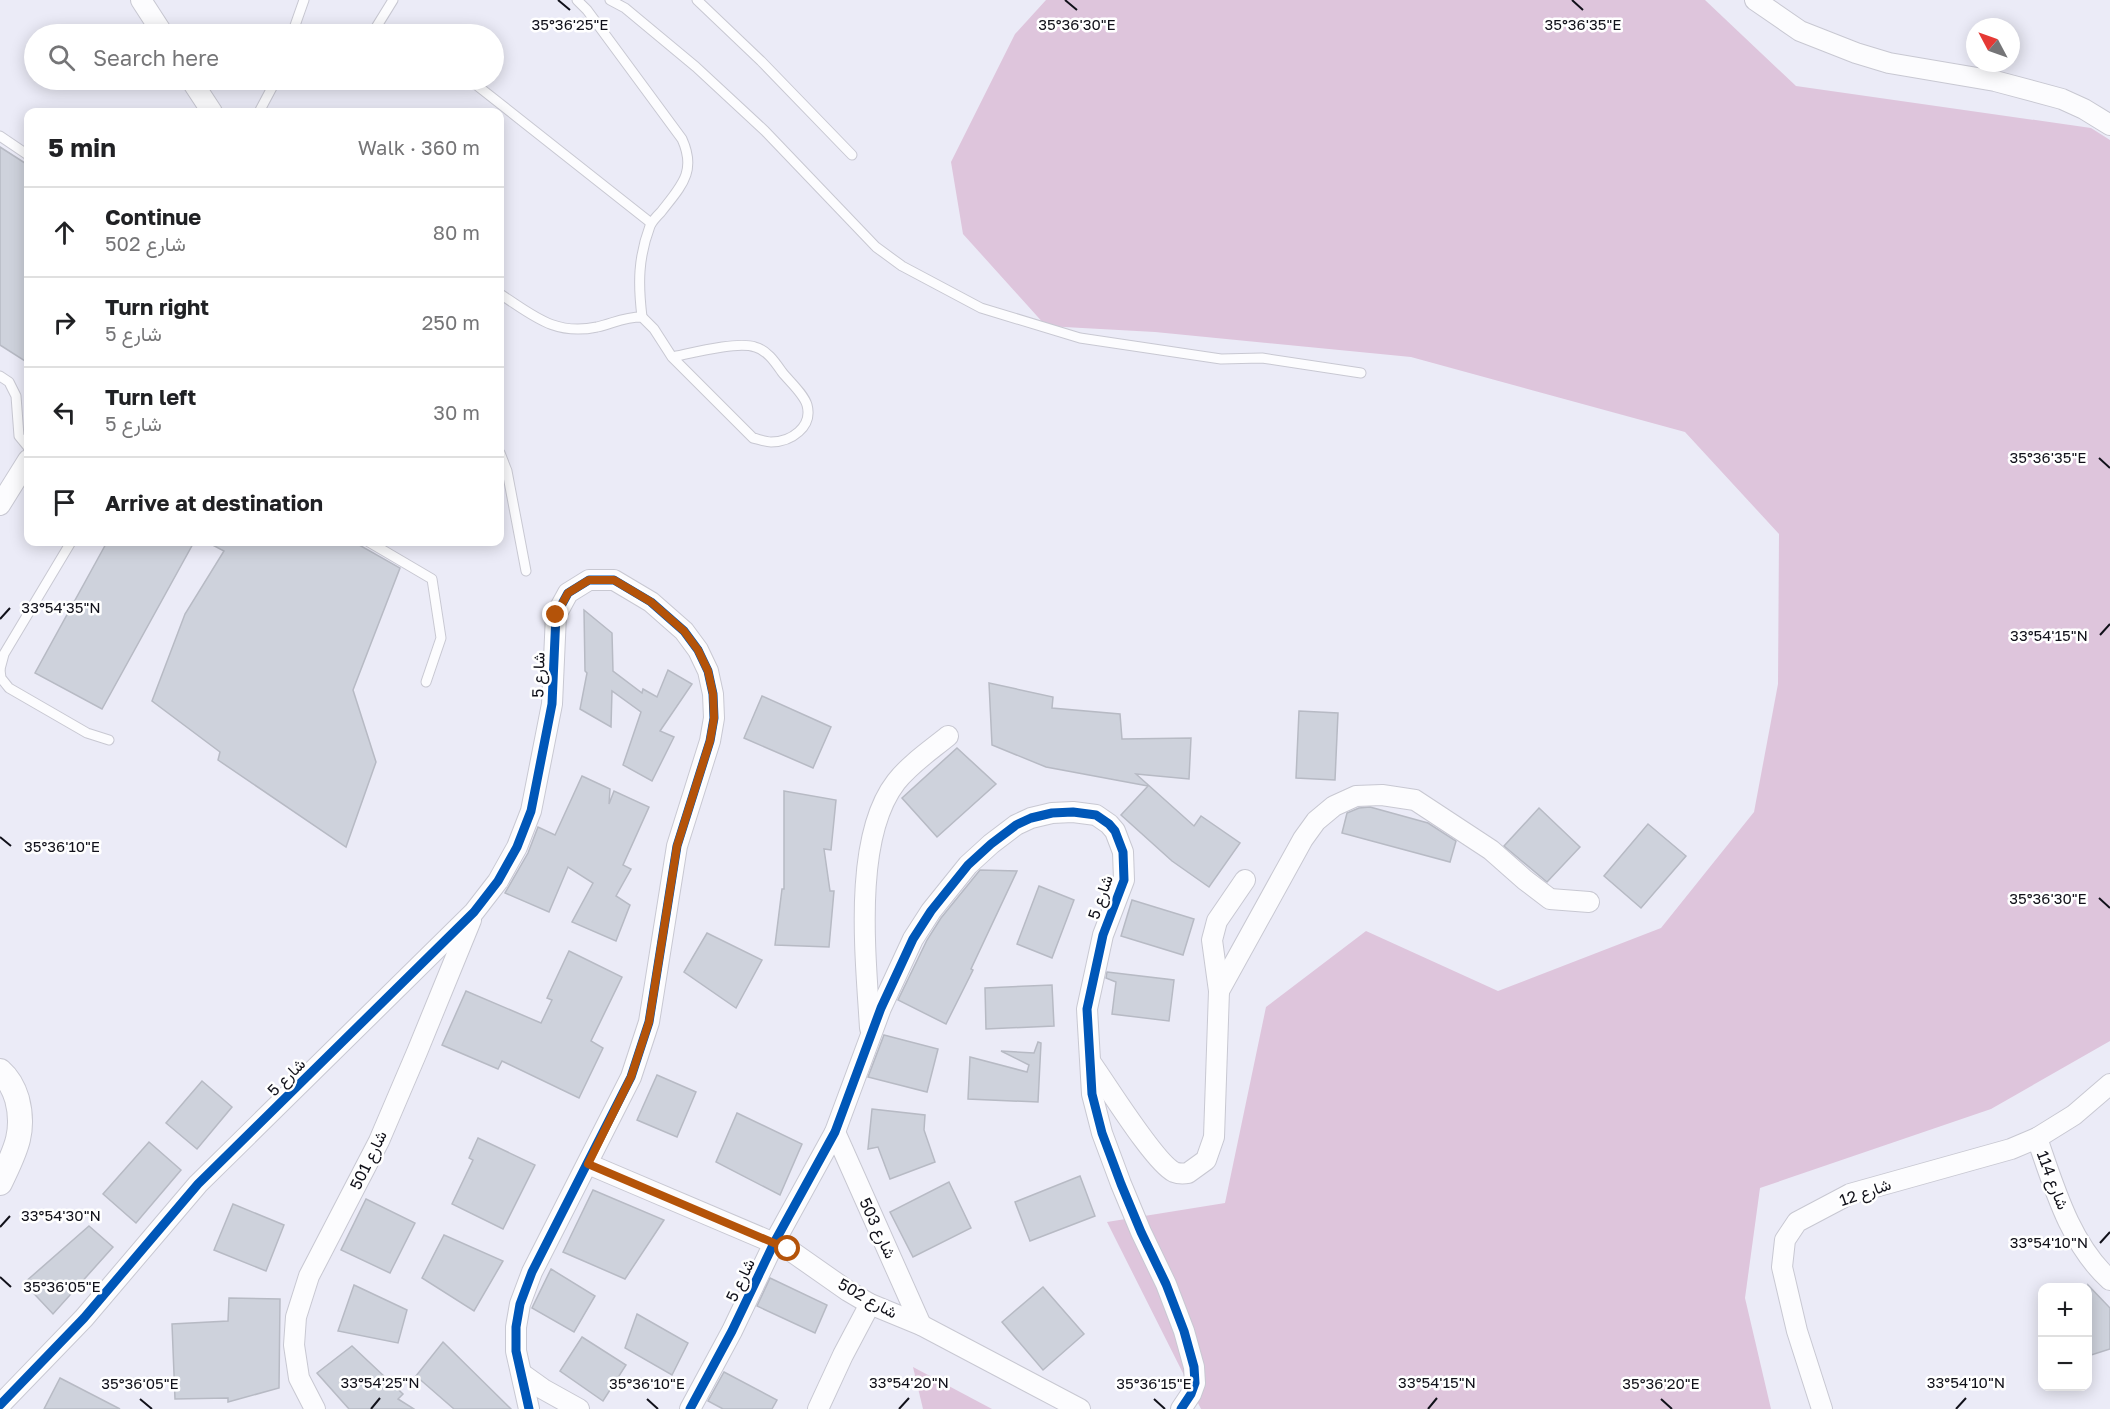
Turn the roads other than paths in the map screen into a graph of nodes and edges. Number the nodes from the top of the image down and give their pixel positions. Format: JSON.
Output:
{"nodes":[{"id":1,"x":141,"y":0,"type":"edge"},
{"id":2,"x":304,"y":0,"type":"edge"},
{"id":3,"x":393,"y":0,"type":"edge"},
{"id":4,"x":577,"y":0,"type":"edge"},
{"id":5,"x":610,"y":0,"type":"edge"},
{"id":6,"x":697,"y":0,"type":"edge"},
{"id":7,"x":1755,"y":0,"type":"edge"},
{"id":8,"x":157,"y":24,"type":"edge"},
{"id":9,"x":296,"y":24,"type":"edge"},
{"id":10,"x":378,"y":24,"type":"edge"},
{"id":11,"x":198,"y":90,"type":"edge"},
{"id":12,"x":271,"y":90,"type":"edge"},
{"id":13,"x":483,"y":90,"type":"edge"},
{"id":14,"x":209,"y":108,"type":"edge"},
{"id":15,"x":261,"y":108,"type":"edge"},
{"id":16,"x":2110,"y":124,"type":"edge"},
{"id":17,"x":0,"y":136,"type":"edge"},
{"id":18,"x":24,"y":152,"type":"edge"},
{"id":19,"x":852,"y":155,"type":"dead end"},
{"id":20,"x":651,"y":223,"type":"junction"},
{"id":21,"x":504,"y":297,"type":"edge"},
{"id":22,"x":642,"y":317,"type":"junction"},
{"id":23,"x":672,"y":357,"type":"junction"},
{"id":24,"x":1361,"y":373,"type":"dead end"},
{"id":25,"x":0,"y":376,"type":"edge"},
{"id":26,"x":24,"y":442,"type":"edge"},
{"id":27,"x":504,"y":463,"type":"edge"},
{"id":28,"x":24,"y":466,"type":"edge"},
{"id":29,"x":0,"y":505,"type":"edge"},
{"id":30,"x":69,"y":546,"type":"edge"},
{"id":31,"x":376,"y":546,"type":"edge"},
{"id":32,"x":526,"y":571,"type":"dead end"},
{"id":33,"x":0,"y":670,"type":"edge"},
{"id":34,"x":426,"y":682,"type":"dead end"},
{"id":35,"x":948,"y":736,"type":"dead end"},
{"id":36,"x":110,"y":740,"type":"dead end"},
{"id":37,"x":1245,"y":880,"type":"dead end"},
{"id":38,"x":1590,"y":902,"type":"dead end"},
{"id":39,"x":474,"y":912,"type":"junction"},
{"id":40,"x":1218,"y":991,"type":"junction"},
{"id":41,"x":870,"y":1034,"type":"junction"},
{"id":42,"x":1091,"y":1063,"type":"junction"},
{"id":43,"x":0,"y":1071,"type":"edge"},
{"id":44,"x":2110,"y":1083,"type":"edge"},
{"id":45,"x":835,"y":1132,"type":"junction"},
{"id":46,"x":2037,"y":1138,"type":"junction"},
{"id":47,"x":588,"y":1164,"type":"junction"},
{"id":48,"x":0,"y":1183,"type":"edge"},
{"id":49,"x":774,"y":1243,"type":"junction"},
{"id":50,"x":2110,"y":1280,"type":"edge"},
{"id":51,"x":870,"y":1304,"type":"junction"},
{"id":52,"x":921,"y":1325,"type":"junction"},
{"id":53,"x":522,"y":1374,"type":"junction"},
{"id":54,"x":0,"y":1405,"type":"edge"},
{"id":55,"x":315,"y":1409,"type":"edge"},
{"id":56,"x":529,"y":1409,"type":"edge"},
{"id":57,"x":579,"y":1409,"type":"edge"},
{"id":58,"x":690,"y":1409,"type":"edge"},
{"id":59,"x":818,"y":1409,"type":"edge"},
{"id":60,"x":1080,"y":1409,"type":"edge"},
{"id":61,"x":1181,"y":1409,"type":"edge"},
{"id":62,"x":1822,"y":1409,"type":"edge"}],
"edges":[{"from":1,"to":8,"type":"street"},
{"from":2,"to":9,"type":"lane"},
{"from":3,"to":10,"type":"lane"},
{"from":4,"to":20,"type":"lane"},
{"from":5,"to":24,"type":"lane"},
{"from":6,"to":19,"type":"lane"},
{"from":7,"to":16,"type":"street"},
{"from":11,"to":14,"type":"street"},
{"from":12,"to":15,"type":"lane"},
{"from":13,"to":20,"type":"lane"},
{"from":17,"to":18,"type":"lane"},
{"from":20,"to":22,"type":"lane"},
{"from":21,"to":22,"type":"lane"},
{"from":22,"to":23,"type":"lane"},
{"from":23,"to":23,"type":"lane"},
{"from":25,"to":26,"type":"lane"},
{"from":27,"to":32,"type":"lane"},
{"from":28,"to":29,"type":"street"},
{"from":30,"to":33,"type":"lane"},
{"from":31,"to":34,"type":"lane"},
{"from":33,"to":36,"type":"lane"},
{"from":35,"to":41,"type":"street"},
{"from":37,"to":40,"type":"street"},
{"from":38,"to":40,"type":"street"},
{"from":39,"to":47,"type":"street","name":"شارع 5"},
{"from":39,"to":54,"type":"street","name":"شارع 5"},
{"from":39,"to":55,"type":"street","name":"شارع 501"},
{"from":40,"to":42,"type":"street"},
{"from":41,"to":42,"type":"street","name":"شارع 5"},
{"from":41,"to":45,"type":"street","name":"شارع 5"},
{"from":42,"to":61,"type":"street","name":"شارع 5"},
{"from":43,"to":48,"type":"street"},
{"from":44,"to":46,"type":"street","name":"شارع 12"},
{"from":45,"to":49,"type":"street","name":"شارع 5"},
{"from":45,"to":52,"type":"street","name":"شارع 503"},
{"from":46,"to":50,"type":"street","name":"شارع 114"},
{"from":46,"to":62,"type":"street","name":"شارع 12"},
{"from":47,"to":49,"type":"street","name":"شارع 502"},
{"from":47,"to":53,"type":"street","name":"شارع 5"},
{"from":49,"to":51,"type":"street","name":"شارع 502"},
{"from":49,"to":58,"type":"street","name":"شارع 5"},
{"from":51,"to":52,"type":"street","name":"شارع 502"},
{"from":51,"to":59,"type":"street"},
{"from":52,"to":60,"type":"street","name":"شارع 502"},
{"from":53,"to":56,"type":"street"},
{"from":53,"to":57,"type":"street"}]}
